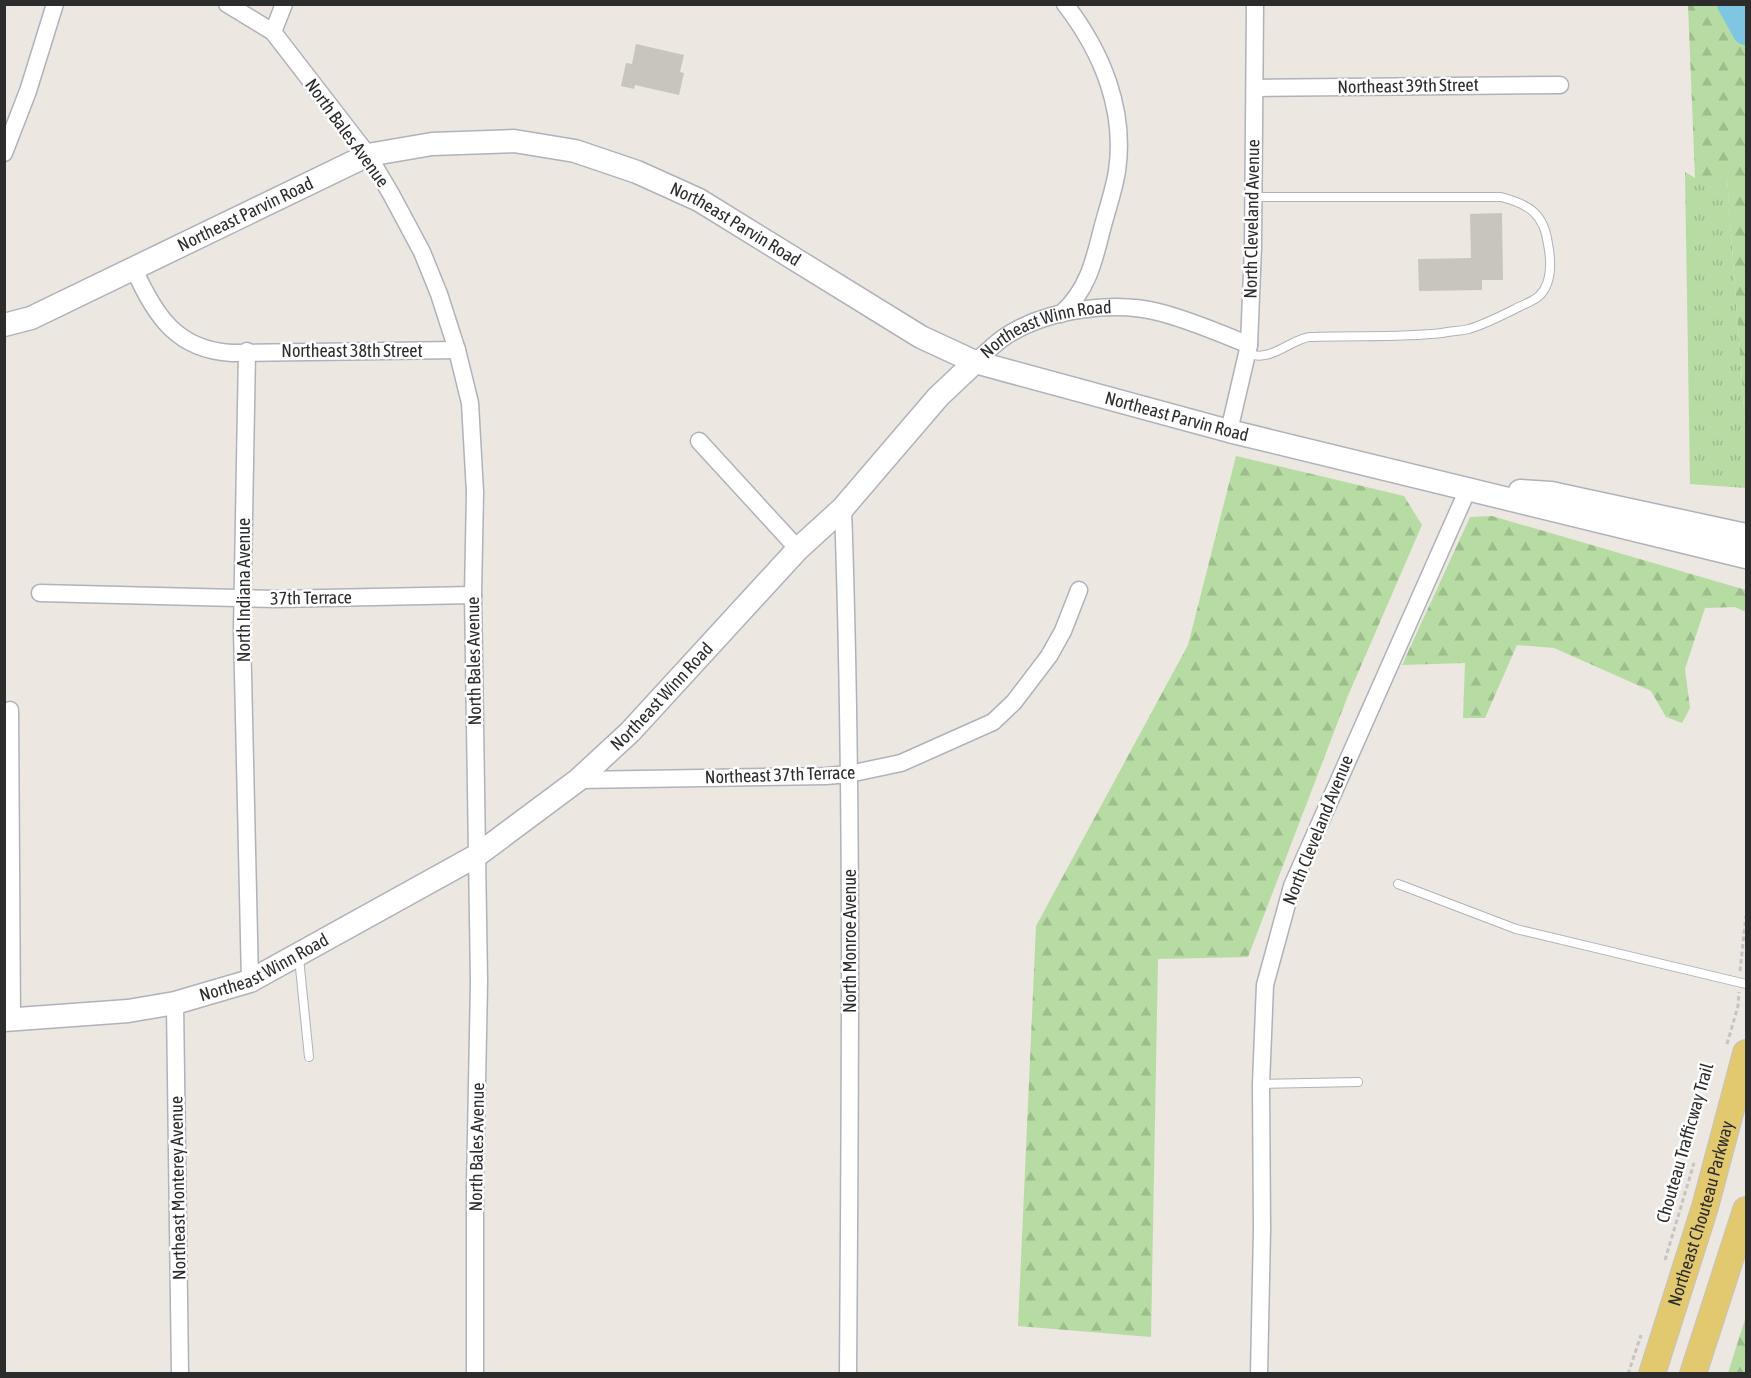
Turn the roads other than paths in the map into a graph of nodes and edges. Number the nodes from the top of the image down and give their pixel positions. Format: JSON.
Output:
{"nodes":[{"id":1,"x":55,"y":4,"type":"edge"},
{"id":2,"x":227,"y":4,"type":"edge"},
{"id":3,"x":284,"y":4,"type":"edge"},
{"id":4,"x":1065,"y":4,"type":"edge"},
{"id":5,"x":1255,"y":4,"type":"edge"},
{"id":6,"x":273,"y":32,"type":"junction"},
{"id":7,"x":1560,"y":85,"type":"dead end"},
{"id":8,"x":1255,"y":88,"type":"junction"},
{"id":9,"x":4,"y":153,"type":"edge"},
{"id":10,"x":368,"y":155,"type":"junction"},
{"id":11,"x":1254,"y":197,"type":"junction"},
{"id":12,"x":134,"y":269,"type":"junction"},
{"id":13,"x":1061,"y":314,"type":"junction"},
{"id":14,"x":4,"y":325,"type":"edge"},
{"id":15,"x":1248,"y":349,"type":"junction"},
{"id":16,"x":458,"y":350,"type":"junction"},
{"id":17,"x":247,"y":351,"type":"junction"},
{"id":18,"x":975,"y":362,"type":"junction"},
{"id":19,"x":1229,"y":431,"type":"junction"},
{"id":20,"x":699,"y":441,"type":"dead end"},
{"id":21,"x":1468,"y":489,"type":"junction"},
{"id":22,"x":843,"y":508,"type":"junction"},
{"id":23,"x":1746,"y":535,"type":"edge"},
{"id":24,"x":798,"y":549,"type":"junction"},
{"id":25,"x":1746,"y":557,"type":"edge"},
{"id":26,"x":1079,"y":590,"type":"dead end"},
{"id":27,"x":40,"y":593,"type":"dead end"},
{"id":28,"x":473,"y":596,"type":"junction"},
{"id":29,"x":243,"y":598,"type":"junction"},
{"id":30,"x":10,"y":710,"type":"dead end"},
{"id":31,"x":849,"y":774,"type":"junction"},
{"id":32,"x":578,"y":780,"type":"junction"},
{"id":33,"x":476,"y":856,"type":"junction"},
{"id":34,"x":1398,"y":884,"type":"dead end"},
{"id":35,"x":298,"y":954,"type":"junction"},
{"id":36,"x":250,"y":981,"type":"junction"},
{"id":37,"x":1743,"y":983,"type":"edge"},
{"id":38,"x":175,"y":1003,"type":"junction"},
{"id":39,"x":8,"y":1020,"type":"edge"},
{"id":40,"x":1736,"y":1051,"type":"edge"},
{"id":41,"x":309,"y":1057,"type":"dead end"},
{"id":42,"x":1358,"y":1082,"type":"dead end"},
{"id":43,"x":1261,"y":1084,"type":"junction"},
{"id":44,"x":1746,"y":1210,"type":"edge"},
{"id":45,"x":180,"y":1374,"type":"edge"},
{"id":46,"x":476,"y":1374,"type":"edge"},
{"id":47,"x":848,"y":1374,"type":"edge"},
{"id":48,"x":1259,"y":1374,"type":"edge"},
{"id":49,"x":1652,"y":1374,"type":"edge"},
{"id":50,"x":1693,"y":1374,"type":"edge"}],
"edges":[{"from":1,"to":9,"type":"street"},
{"from":2,"to":6,"type":"street"},
{"from":3,"to":6,"type":"street"},
{"from":4,"to":13,"type":"street"},
{"from":5,"to":8,"type":"street","name":"North Cleveland Avenue"},
{"from":6,"to":10,"type":"street","name":"North Bales Avenue"},
{"from":7,"to":8,"type":"street","name":"Northeast 39th Street"},
{"from":8,"to":11,"type":"street","name":"North Cleveland Avenue"},
{"from":10,"to":12,"type":"main road","name":"Northeast Parvin Road"},
{"from":10,"to":16,"type":"street","name":"North Bales Avenue"},
{"from":10,"to":18,"type":"main road","name":"Northeast Parvin Road"},
{"from":11,"to":15,"type":"street","name":"North Cleveland Avenue"},
{"from":11,"to":15,"type":"lane"},
{"from":12,"to":14,"type":"main road","name":"Northeast Parvin Road"},
{"from":12,"to":17,"type":"street"},
{"from":13,"to":15,"type":"street","name":"Northeast Winn Road"},
{"from":13,"to":18,"type":"street","name":"Northeast Winn Road"},
{"from":15,"to":19,"type":"street","name":"North Cleveland Avenue"},
{"from":16,"to":17,"type":"street","name":"Northeast 38th Street"},
{"from":16,"to":28,"type":"street","name":"North Bales Avenue"},
{"from":17,"to":29,"type":"street","name":"North Indiana Avenue"},
{"from":18,"to":19,"type":"main road","name":"Northeast Parvin Road"},
{"from":18,"to":22,"type":"main road","name":"Northeast Winn Road"},
{"from":19,"to":21,"type":"main road","name":"Northeast Parvin Road"},
{"from":20,"to":24,"type":"street"},
{"from":21,"to":23,"type":"main road","name":"Northeast Parvin Road"},
{"from":21,"to":25,"type":"main road","name":"Northeast Parvin Road"},
{"from":21,"to":43,"type":"street","name":"North Cleveland Avenue"},
{"from":22,"to":24,"type":"main road","name":"Northeast Winn Road"},
{"from":22,"to":31,"type":"street","name":"North Monroe Avenue"},
{"from":24,"to":32,"type":"main road","name":"Northeast Winn Road"},
{"from":26,"to":31,"type":"street","name":"Northeast 37th Terrace"},
{"from":27,"to":29,"type":"street","name":"37th Terrace"},
{"from":28,"to":29,"type":"street","name":"37th Terrace"},
{"from":28,"to":33,"type":"street","name":"North Bales Avenue"},
{"from":29,"to":36,"type":"street","name":"North Indiana Avenue"},
{"from":30,"to":39,"type":"street"},
{"from":31,"to":32,"type":"street","name":"Northeast 37th Terrace"},
{"from":31,"to":47,"type":"street","name":"North Monroe Avenue"},
{"from":32,"to":33,"type":"main road","name":"Northeast Winn Road"},
{"from":33,"to":35,"type":"main road","name":"Northeast Winn Road"},
{"from":33,"to":46,"type":"street","name":"North Bales Avenue"},
{"from":34,"to":37,"type":"lane"},
{"from":35,"to":36,"type":"main road","name":"Northeast Winn Road"},
{"from":35,"to":41,"type":"lane"},
{"from":36,"to":38,"type":"main road","name":"Northeast Winn Road"},
{"from":38,"to":39,"type":"main road","name":"Northeast Winn Road"},
{"from":38,"to":45,"type":"street","name":"Northeast Monterey Avenue"},
{"from":40,"to":49,"type":"main road","name":"Northeast Chouteau Parkway"},
{"from":42,"to":43,"type":"lane"},
{"from":43,"to":48,"type":"street","name":"North Cleveland Avenue"},
{"from":44,"to":50,"type":"main road"}]}
